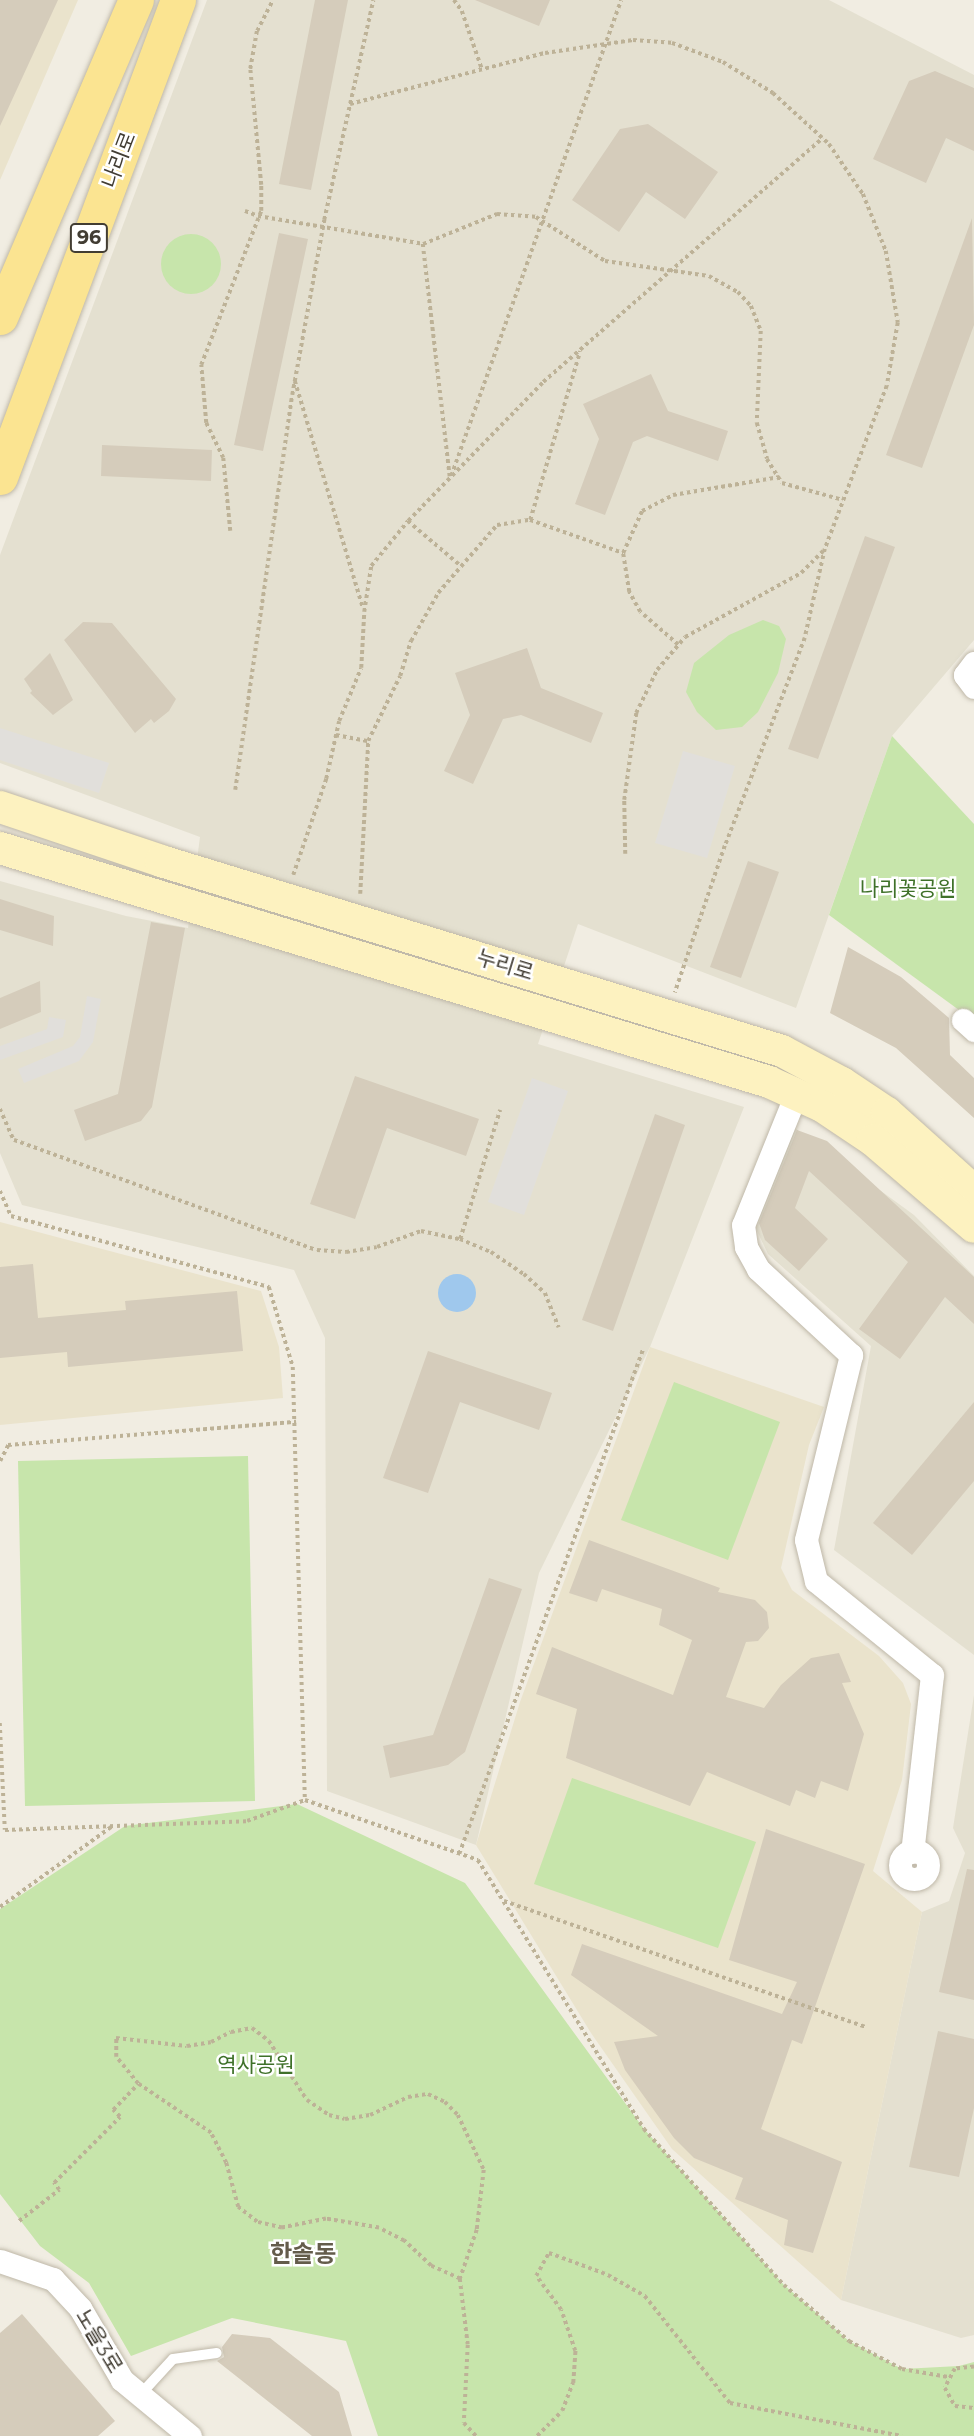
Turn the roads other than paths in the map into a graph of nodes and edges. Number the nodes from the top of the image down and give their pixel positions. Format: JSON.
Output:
{"nodes":[{"id":1,"x":136,"y":0,"type":"edge"},
{"id":2,"x":178,"y":0,"type":"edge"},
{"id":3,"x":0,"y":317,"type":"edge"},
{"id":4,"x":0,"y":477,"type":"edge"},
{"id":5,"x":974,"y":663,"type":"edge"},
{"id":6,"x":974,"y":687,"type":"edge"},
{"id":7,"x":0,"y":807,"type":"edge"},
{"id":8,"x":0,"y":848,"type":"edge"},
{"id":9,"x":796,"y":1094,"type":"junction"},
{"id":10,"x":974,"y":1191,"type":"edge"},
{"id":11,"x":974,"y":1227,"type":"edge"},
{"id":12,"x":912,"y":1852,"type":"dead end"},
{"id":13,"x":0,"y":2261,"type":"edge"},
{"id":14,"x":217,"y":2353,"type":"dead end"},
{"id":15,"x":139,"y":2396,"type":"junction"},
{"id":16,"x":190,"y":2436,"type":"edge"}],
"edges":[{"from":1,"to":3,"type":"main road","number":"96"},
{"from":2,"to":4,"type":"main road","name":"나리로","number":"96"},
{"from":5,"to":6,"type":"street"},
{"from":7,"to":10,"type":"street","name":"누리로"},
{"from":8,"to":9,"type":"street","name":"누리로"},
{"from":9,"to":11,"type":"street","name":"누리로"},
{"from":9,"to":12,"type":"street"},
{"from":13,"to":15,"type":"street","name":"노을3로"},
{"from":14,"to":15,"type":"lane"},
{"from":15,"to":16,"type":"street","name":"노을3로"}]}
